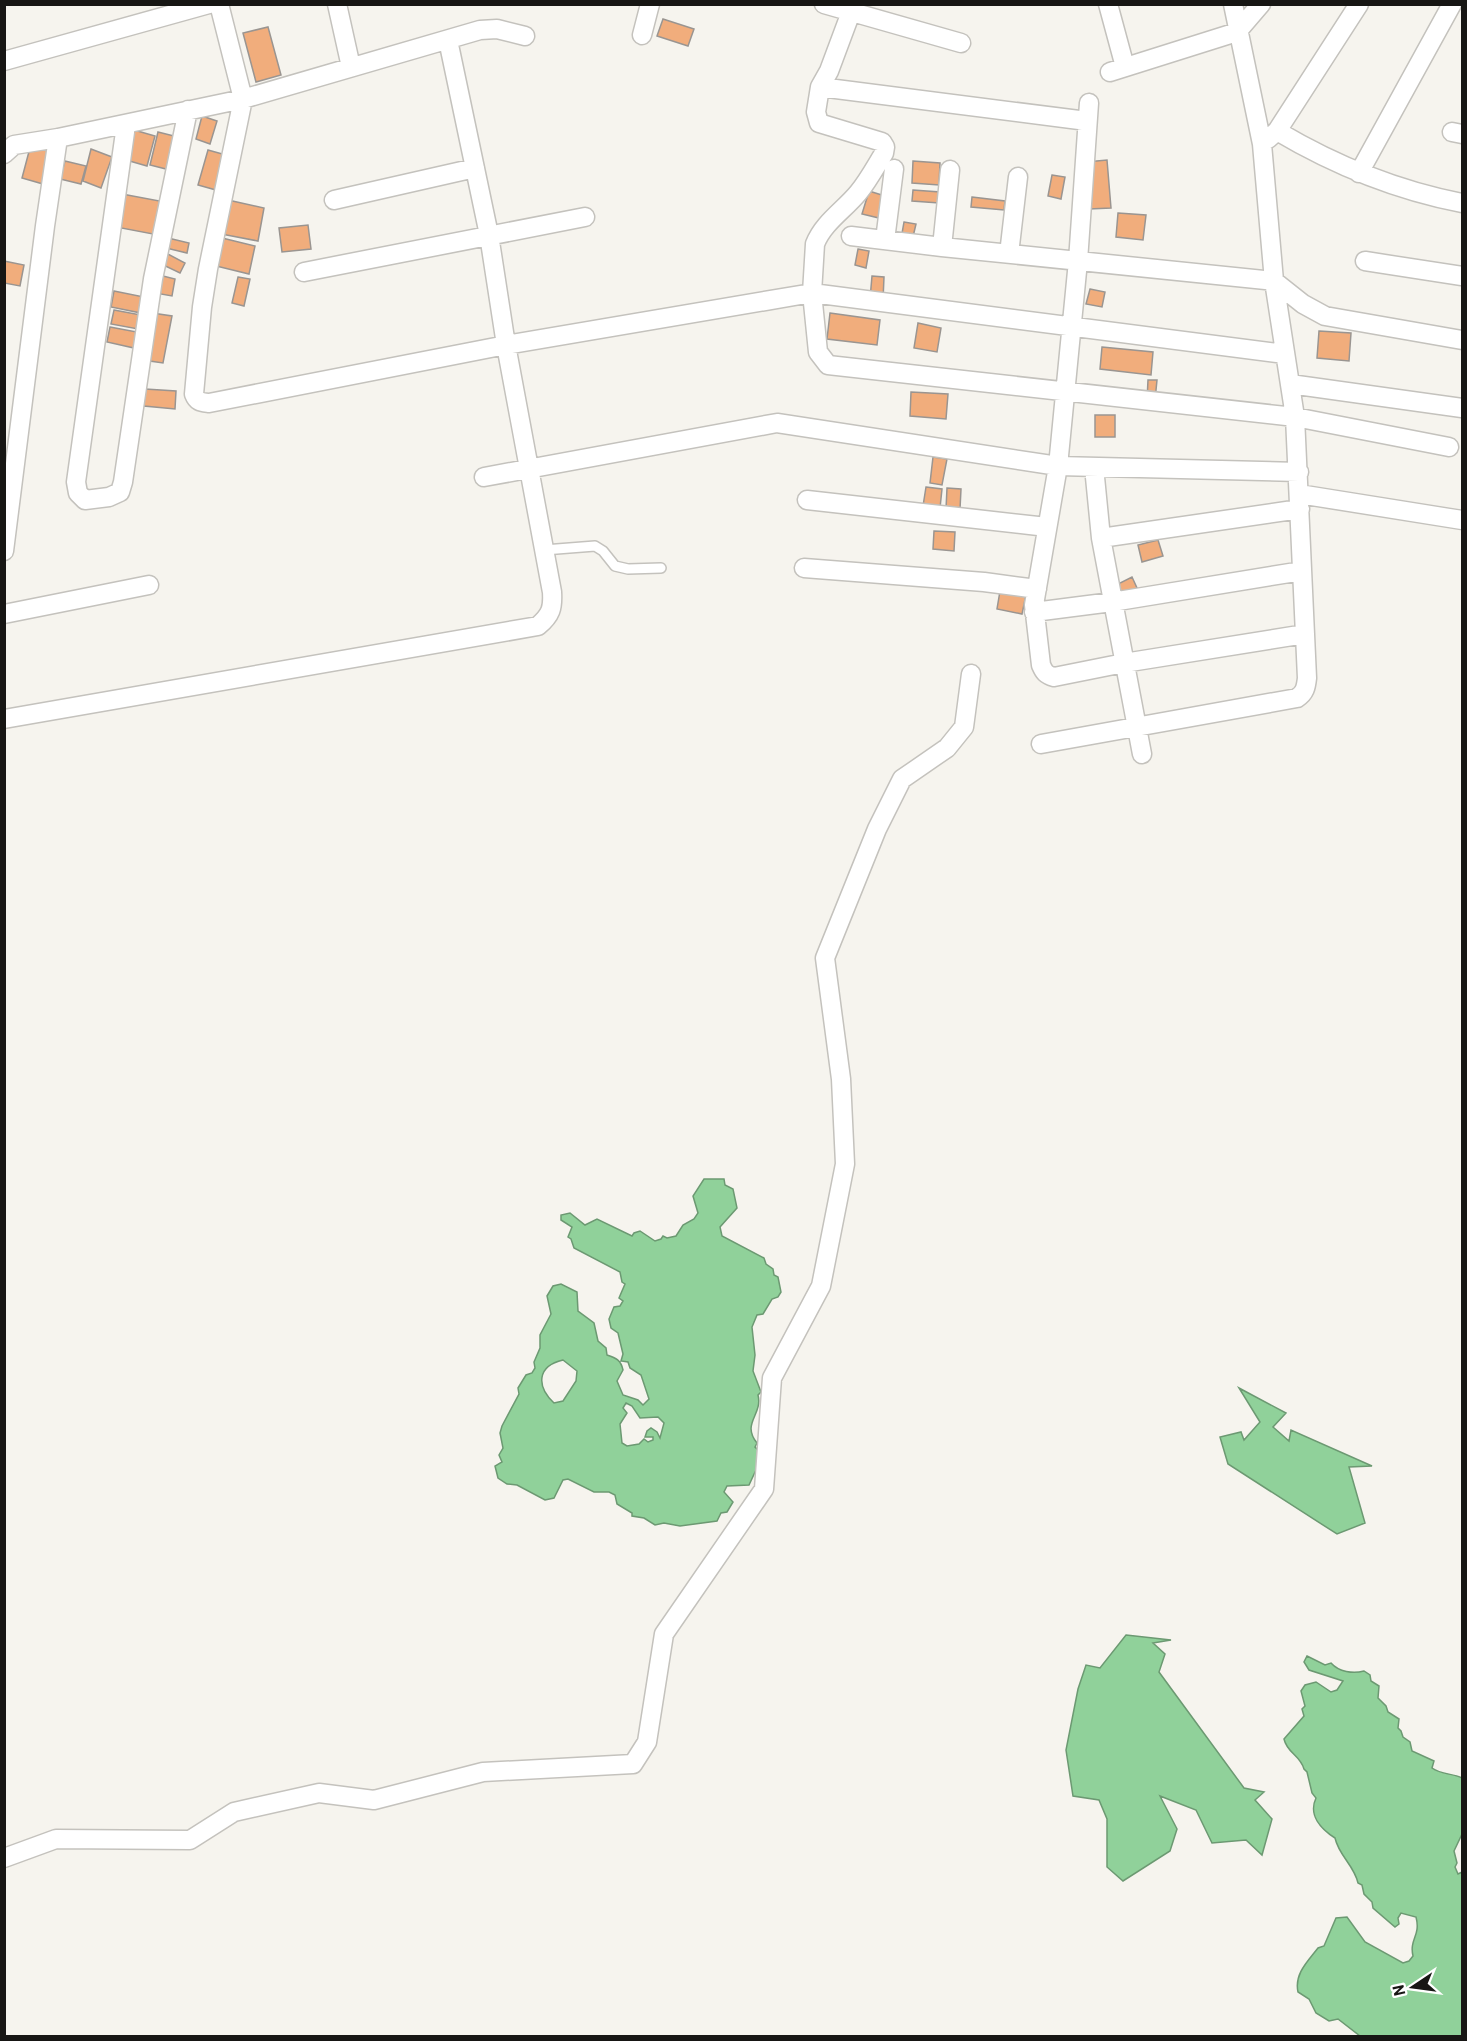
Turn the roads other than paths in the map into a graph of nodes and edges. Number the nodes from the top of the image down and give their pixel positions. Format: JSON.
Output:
{"nodes":[{"id":1,"x":209,"y":4,"type":"edge"},
{"id":2,"x":219,"y":4,"type":"edge"},
{"id":3,"x":337,"y":4,"type":"edge"},
{"id":4,"x":650,"y":4,"type":"edge"},
{"id":5,"x":824,"y":4,"type":"edge"},
{"id":6,"x":1108,"y":4,"type":"edge"},
{"id":7,"x":1233,"y":4,"type":"edge"},
{"id":8,"x":1261,"y":4,"type":"edge"},
{"id":9,"x":1359,"y":4,"type":"edge"},
{"id":10,"x":1452,"y":4,"type":"edge"},
{"id":11,"x":853,"y":8,"type":"edge"},
{"id":12,"x":1237,"y":32,"type":"junction"},
{"id":13,"x":642,"y":35,"type":"dead end"},
{"id":14,"x":525,"y":36,"type":"dead end"},
{"id":15,"x":448,"y":40,"type":"junction"},
{"id":16,"x":961,"y":43,"type":"dead end"},
{"id":17,"x":4,"y":62,"type":"edge"},
{"id":18,"x":351,"y":67,"type":"junction"},
{"id":19,"x":820,"y":87,"type":"junction"},
{"id":20,"x":243,"y":99,"type":"junction"},
{"id":21,"x":188,"y":110,"type":"junction"},
{"id":22,"x":126,"y":125,"type":"junction"},
{"id":23,"x":1277,"y":131,"type":"junction"},
{"id":24,"x":58,"y":138,"type":"junction"},
{"id":25,"x":1262,"y":144,"type":"junction"},
{"id":26,"x":4,"y":154,"type":"edge"},
{"id":27,"x":475,"y":168,"type":"junction"},
{"id":28,"x":894,"y":169,"type":"dead end"},
{"id":29,"x":950,"y":170,"type":"dead end"},
{"id":30,"x":1359,"y":173,"type":"junction"},
{"id":31,"x":1018,"y":177,"type":"dead end"},
{"id":32,"x":334,"y":200,"type":"dead end"},
{"id":33,"x":1462,"y":203,"type":"edge"},
{"id":34,"x":585,"y":217,"type":"dead end"},
{"id":35,"x":489,"y":235,"type":"junction"},
{"id":36,"x":851,"y":236,"type":"dead end"},
{"id":37,"x":885,"y":240,"type":"junction"},
{"id":38,"x":942,"y":247,"type":"junction"},
{"id":39,"x":1009,"y":254,"type":"junction"},
{"id":40,"x":1078,"y":261,"type":"junction"},
{"id":41,"x":1365,"y":261,"type":"dead end"},
{"id":42,"x":304,"y":272,"type":"dead end"},
{"id":43,"x":1462,"y":276,"type":"edge"},
{"id":44,"x":1274,"y":281,"type":"junction"},
{"id":45,"x":812,"y":293,"type":"junction"},
{"id":46,"x":1071,"y":328,"type":"junction"},
{"id":47,"x":1462,"y":340,"type":"edge"},
{"id":48,"x":506,"y":345,"type":"junction"},
{"id":49,"x":1286,"y":354,"type":"junction"},
{"id":50,"x":1290,"y":384,"type":"junction"},
{"id":51,"x":1064,"y":391,"type":"junction"},
{"id":52,"x":1462,"y":408,"type":"edge"},
{"id":53,"x":1295,"y":417,"type":"junction"},
{"id":54,"x":1449,"y":447,"type":"dead end"},
{"id":55,"x":1058,"y":466,"type":"junction"},
{"id":56,"x":1094,"y":467,"type":"junction"},
{"id":57,"x":529,"y":469,"type":"junction"},
{"id":58,"x":1299,"y":472,"type":"junction"},
{"id":59,"x":484,"y":477,"type":"dead end"},
{"id":60,"x":807,"y":500,"type":"dead end"},
{"id":61,"x":1300,"y":501,"type":"junction"},
{"id":62,"x":1462,"y":520,"type":"edge"},
{"id":63,"x":1047,"y":527,"type":"junction"},
{"id":64,"x":1101,"y":538,"type":"junction"},
{"id":65,"x":544,"y":550,"type":"junction"},
{"id":66,"x":4,"y":552,"type":"edge"},
{"id":67,"x":661,"y":568,"type":"dead end"},
{"id":68,"x":804,"y":568,"type":"dead end"},
{"id":69,"x":1302,"y":571,"type":"junction"},
{"id":70,"x":149,"y":585,"type":"dead end"},
{"id":71,"x":1037,"y":589,"type":"junction"},
{"id":72,"x":1112,"y":602,"type":"junction"},
{"id":73,"x":1034,"y":612,"type":"junction"},
{"id":74,"x":4,"y":614,"type":"edge"},
{"id":75,"x":1305,"y":633,"type":"junction"},
{"id":76,"x":1124,"y":663,"type":"junction"},
{"id":77,"x":971,"y":674,"type":"dead end"},
{"id":78,"x":4,"y":719,"type":"edge"},
{"id":79,"x":1137,"y":728,"type":"junction"},
{"id":80,"x":1041,"y":744,"type":"dead end"},
{"id":81,"x":1142,"y":754,"type":"dead end"},
{"id":82,"x":4,"y":1858,"type":"edge"}],
"edges":[{"from":1,"to":17,"type":"street"},
{"from":2,"to":20,"type":"street"},
{"from":3,"to":18,"type":"street"},
{"from":4,"to":13,"type":"street"},
{"from":5,"to":11,"type":"street"},
{"from":6,"to":12,"type":"street"},
{"from":7,"to":12,"type":"street"},
{"from":8,"to":12,"type":"street"},
{"from":9,"to":23,"type":"street"},
{"from":10,"to":30,"type":"street"},
{"from":11,"to":16,"type":"street"},
{"from":11,"to":19,"type":"street"},
{"from":12,"to":25,"type":"street"},
{"from":14,"to":15,"type":"street"},
{"from":15,"to":18,"type":"street"},
{"from":15,"to":27,"type":"street"},
{"from":18,"to":20,"type":"street"},
{"from":19,"to":40,"type":"street"},
{"from":19,"to":45,"type":"street"},
{"from":20,"to":21,"type":"street"},
{"from":20,"to":48,"type":"street"},
{"from":21,"to":22,"type":"street"},
{"from":21,"to":22,"type":"street"},
{"from":22,"to":24,"type":"street"},
{"from":23,"to":25,"type":"street"},
{"from":23,"to":30,"type":"street"},
{"from":24,"to":26,"type":"street"},
{"from":24,"to":66,"type":"street"},
{"from":25,"to":44,"type":"street"},
{"from":27,"to":32,"type":"street"},
{"from":27,"to":35,"type":"street"},
{"from":28,"to":37,"type":"street"},
{"from":29,"to":38,"type":"street"},
{"from":30,"to":33,"type":"street"},
{"from":31,"to":39,"type":"street"},
{"from":34,"to":35,"type":"street"},
{"from":35,"to":42,"type":"street"},
{"from":35,"to":48,"type":"street"},
{"from":36,"to":37,"type":"street"},
{"from":37,"to":38,"type":"street"},
{"from":38,"to":39,"type":"street"},
{"from":39,"to":40,"type":"street"},
{"from":40,"to":44,"type":"street"},
{"from":40,"to":46,"type":"street"},
{"from":41,"to":43,"type":"street"},
{"from":44,"to":47,"type":"street"},
{"from":44,"to":49,"type":"street"},
{"from":45,"to":46,"type":"street"},
{"from":45,"to":48,"type":"street"},
{"from":45,"to":51,"type":"street"},
{"from":46,"to":49,"type":"street"},
{"from":46,"to":51,"type":"street"},
{"from":48,"to":57,"type":"street"},
{"from":49,"to":50,"type":"street"},
{"from":50,"to":52,"type":"street"},
{"from":50,"to":53,"type":"street"},
{"from":51,"to":53,"type":"street"},
{"from":51,"to":55,"type":"street"},
{"from":53,"to":54,"type":"street"},
{"from":53,"to":58,"type":"street"},
{"from":55,"to":56,"type":"street"},
{"from":55,"to":57,"type":"street"},
{"from":55,"to":63,"type":"street"},
{"from":56,"to":58,"type":"street"},
{"from":56,"to":64,"type":"street"},
{"from":57,"to":59,"type":"street"},
{"from":57,"to":65,"type":"street"},
{"from":58,"to":61,"type":"street"},
{"from":60,"to":63,"type":"street"},
{"from":61,"to":62,"type":"street"},
{"from":61,"to":64,"type":"street"},
{"from":61,"to":69,"type":"street"},
{"from":63,"to":71,"type":"street"},
{"from":64,"to":72,"type":"street"},
{"from":65,"to":67,"type":"lane"},
{"from":65,"to":78,"type":"street"},
{"from":68,"to":71,"type":"street"},
{"from":69,"to":72,"type":"street"},
{"from":69,"to":75,"type":"street"},
{"from":70,"to":74,"type":"street"},
{"from":71,"to":73,"type":"street"},
{"from":72,"to":73,"type":"street"},
{"from":72,"to":76,"type":"street"},
{"from":73,"to":76,"type":"street"},
{"from":75,"to":76,"type":"street"},
{"from":75,"to":79,"type":"street"},
{"from":76,"to":79,"type":"street"},
{"from":77,"to":82,"type":"street"},
{"from":79,"to":80,"type":"street"},
{"from":79,"to":81,"type":"street"}]}
